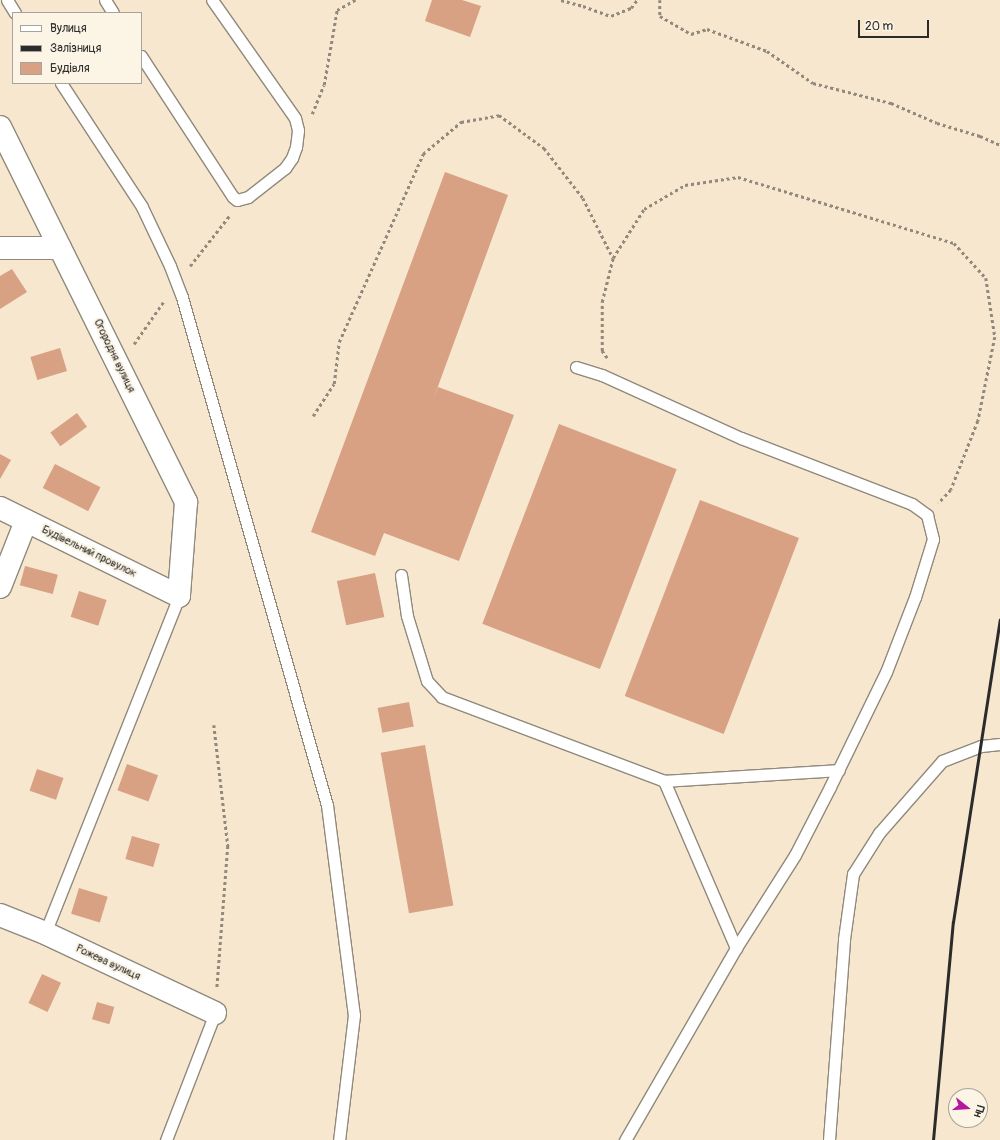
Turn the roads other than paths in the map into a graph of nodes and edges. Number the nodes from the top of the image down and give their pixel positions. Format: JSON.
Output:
{"nodes":[{"id":1,"x":6,"y":0,"type":"edge"},
{"id":2,"x":105,"y":0,"type":"edge"},
{"id":3,"x":212,"y":0,"type":"edge"},
{"id":4,"x":14,"y":12,"type":"edge"},
{"id":5,"x":112,"y":12,"type":"edge"},
{"id":6,"x":142,"y":58,"type":"edge"},
{"id":7,"x":62,"y":84,"type":"edge"},
{"id":8,"x":0,"y":127,"type":"edge"},
{"id":9,"x":0,"y":248,"type":"edge"},
{"id":10,"x":60,"y":248,"type":"junction"},
{"id":11,"x":576,"y":367,"type":"dead end"},
{"id":12,"x":0,"y":508,"type":"edge"},
{"id":13,"x":26,"y":520,"type":"junction"},
{"id":14,"x":401,"y":575,"type":"dead end"},
{"id":15,"x":0,"y":587,"type":"edge"},
{"id":16,"x":179,"y":596,"type":"junction"},
{"id":17,"x":1000,"y":744,"type":"edge"},
{"id":18,"x":839,"y":770,"type":"junction"},
{"id":19,"x":664,"y":781,"type":"junction"},
{"id":20,"x":0,"y":915,"type":"edge"},
{"id":21,"x":45,"y":933,"type":"junction"},
{"id":22,"x":736,"y":948,"type":"junction"},
{"id":23,"x":215,"y":1013,"type":"joint"},
{"id":24,"x":166,"y":1140,"type":"edge"},
{"id":25,"x":338,"y":1140,"type":"edge"},
{"id":26,"x":625,"y":1140,"type":"edge"},
{"id":27,"x":829,"y":1140,"type":"edge"}],
"edges":[{"from":1,"to":4,"type":"lane"},
{"from":2,"to":5,"type":"lane"},
{"from":3,"to":6,"type":"lane"},
{"from":7,"to":25,"type":"lane"},
{"from":8,"to":10,"type":"street","name":"Огородня вулиця"},
{"from":9,"to":10,"type":"street"},
{"from":10,"to":16,"type":"street","name":"Огородня вулиця"},
{"from":11,"to":18,"type":"lane"},
{"from":12,"to":13,"type":"street","name":"Будівельний провулок"},
{"from":13,"to":15,"type":"street"},
{"from":13,"to":16,"type":"street","name":"Будівельний провулок"},
{"from":14,"to":19,"type":"lane"},
{"from":16,"to":21,"type":"lane"},
{"from":17,"to":27,"type":"lane"},
{"from":18,"to":19,"type":"lane"},
{"from":18,"to":22,"type":"lane"},
{"from":19,"to":22,"type":"lane"},
{"from":20,"to":21,"type":"street","name":"Рожева вулиця"},
{"from":21,"to":23,"type":"street","name":"Рожева вулиця"},
{"from":22,"to":26,"type":"lane"},
{"from":23,"to":24,"type":"lane"}]}
